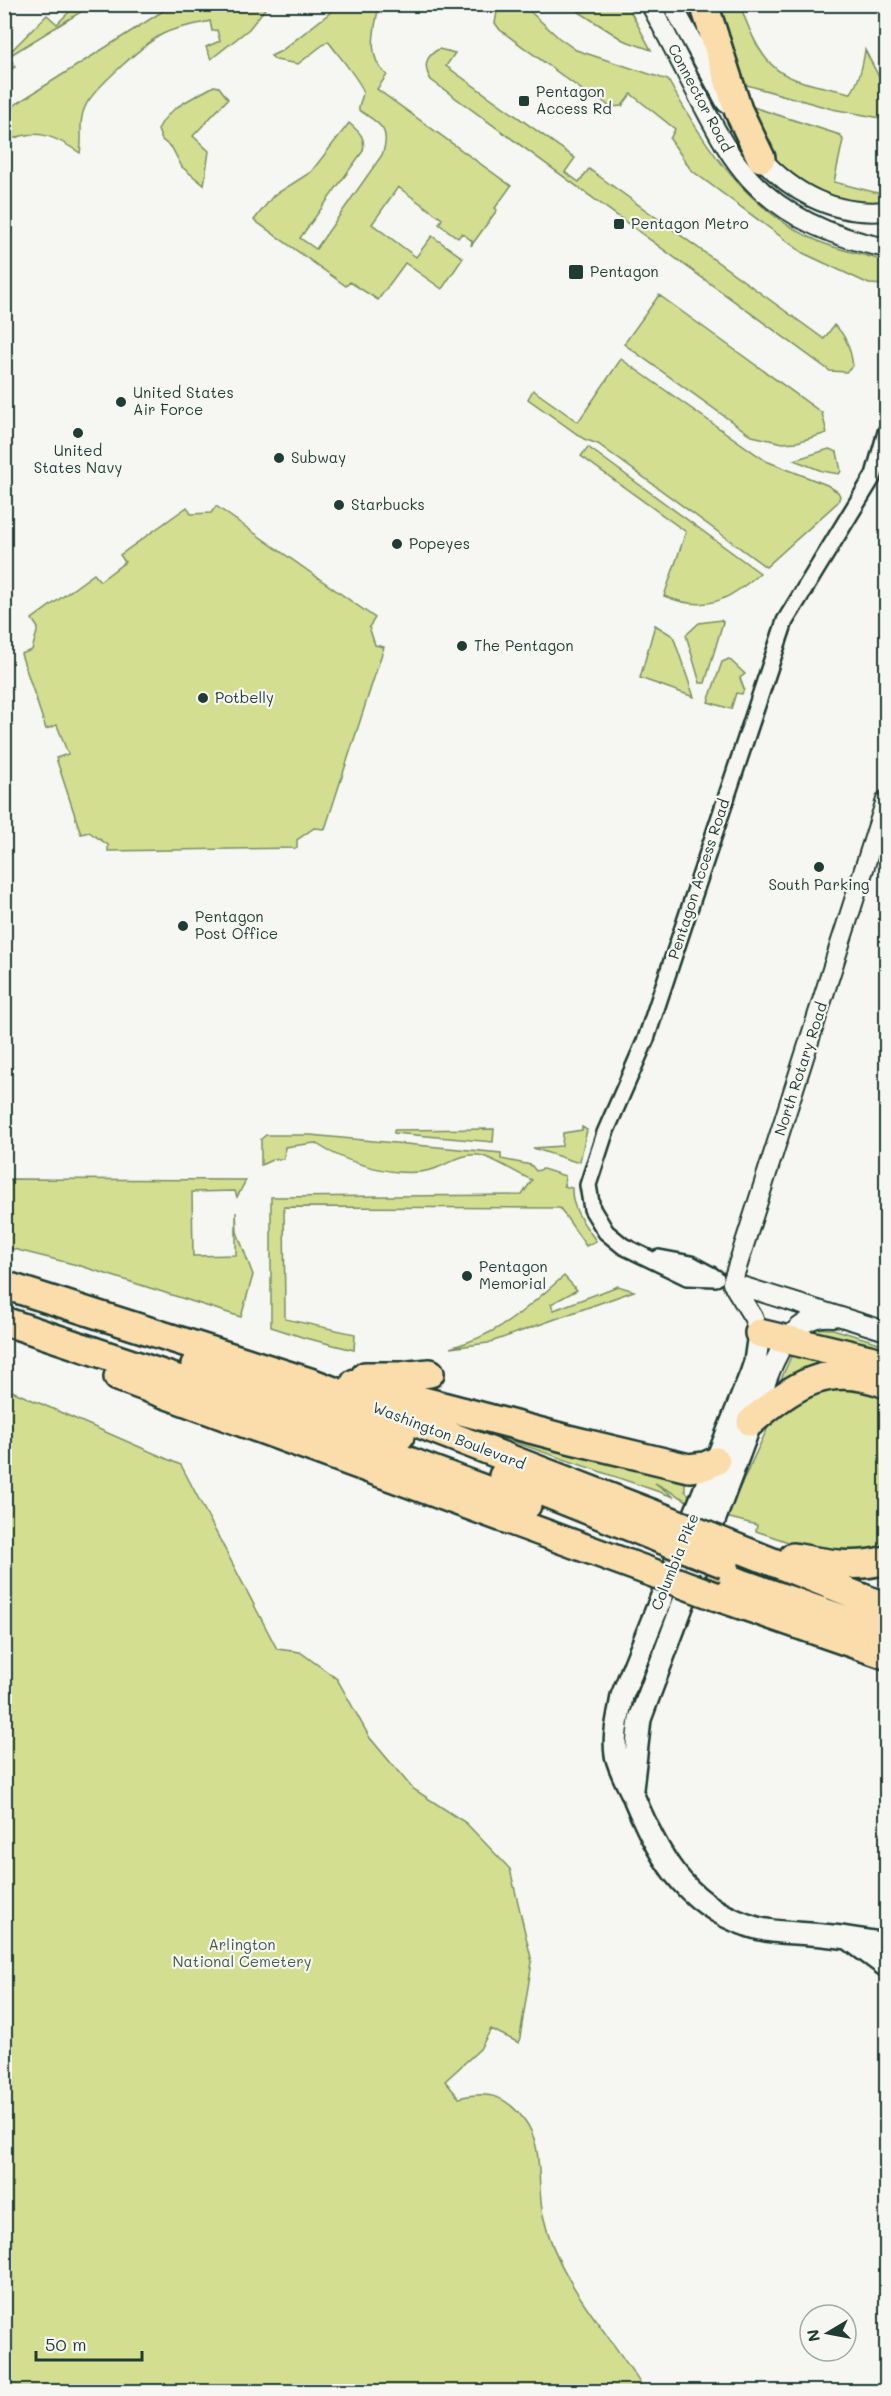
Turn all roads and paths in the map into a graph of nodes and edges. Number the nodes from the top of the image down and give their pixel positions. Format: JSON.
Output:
{"nodes":[{"id":1,"x":672,"y":4,"type":"edge"},
{"id":2,"x":704,"y":4,"type":"edge"},
{"id":3,"x":653,"y":11,"type":"edge"},
{"id":4,"x":745,"y":133,"type":"junction"},
{"id":5,"x":761,"y":158,"type":"joint"},
{"id":6,"x":886,"y":211,"type":"edge"},
{"id":7,"x":886,"y":248,"type":"edge"},
{"id":8,"x":886,"y":432,"type":"edge"},
{"id":9,"x":886,"y":475,"type":"edge"},
{"id":10,"x":862,"y":494,"type":"junction"},
{"id":11,"x":886,"y":800,"type":"edge"},
{"id":12,"x":741,"y":1256,"type":"junction"},
{"id":13,"x":724,"y":1280,"type":"junction"},
{"id":14,"x":4,"y":1286,"type":"edge"},
{"id":15,"x":758,"y":1290,"type":"junction"},
{"id":16,"x":4,"y":1304,"type":"edge"},
{"id":17,"x":848,"y":1319,"type":"junction"},
{"id":18,"x":4,"y":1321,"type":"edge"},
{"id":19,"x":886,"y":1331,"type":"edge"},
{"id":20,"x":4,"y":1333,"type":"edge"},
{"id":21,"x":759,"y":1333,"type":"junction"},
{"id":22,"x":785,"y":1340,"type":"junction"},
{"id":23,"x":194,"y":1346,"type":"junction"},
{"id":24,"x":886,"y":1363,"type":"edge"},
{"id":25,"x":430,"y":1373,"type":"dead end"},
{"id":26,"x":323,"y":1374,"type":"junction"},
{"id":27,"x":886,"y":1384,"type":"edge"},
{"id":28,"x":751,"y":1422,"type":"junction"},
{"id":29,"x":716,"y":1461,"type":"junction"},
{"id":30,"x":654,"y":1544,"type":"junction"},
{"id":31,"x":886,"y":1560,"type":"edge"},
{"id":32,"x":723,"y":1570,"type":"junction"},
{"id":33,"x":886,"y":1607,"type":"edge"},
{"id":34,"x":886,"y":1629,"type":"edge"},
{"id":35,"x":886,"y":1634,"type":"edge"},
{"id":36,"x":886,"y":1655,"type":"edge"},
{"id":37,"x":632,"y":1792,"type":"junction"},
{"id":38,"x":848,"y":1938,"type":"junction"},
{"id":39,"x":886,"y":1944,"type":"edge"},
{"id":40,"x":886,"y":1966,"type":"edge"}],
"edges":[{"from":1,"to":4,"type":"street","name":"Connector Road"},
{"from":2,"to":4,"type":"highway"},
{"from":3,"to":7,"type":"street","name":"Connector Road"},
{"from":4,"to":5,"type":"highway"},
{"from":5,"to":6,"type":"street"},
{"from":8,"to":10,"type":"street","name":"Pentagon Access Road"},
{"from":9,"to":10,"type":"street","name":"Pentagon Access Road"},
{"from":10,"to":13,"type":"street","name":"Pentagon Access Road"},
{"from":11,"to":12,"type":"street","name":"North Rotary Road"},
{"from":12,"to":13,"type":"street","name":"North Rotary Road"},
{"from":12,"to":15,"type":"street"},
{"from":13,"to":15,"type":"street","name":"Pentagon Access Road"},
{"from":13,"to":21,"type":"street"},
{"from":14,"to":23,"type":"highway","name":"Washington Boulevard"},
{"from":15,"to":17,"type":"street","name":"Pentagon Access Road"},
{"from":16,"to":30,"type":"highway"},
{"from":17,"to":19,"type":"street","name":"Pentagon Access Road"},
{"from":17,"to":22,"type":"street","name":"Pentagon Access Road"},
{"from":18,"to":30,"type":"highway"},
{"from":20,"to":30,"type":"highway","name":"Washington Boulevard"},
{"from":21,"to":22,"type":"highway"},
{"from":21,"to":29,"type":"main road","name":"Columbia Pike"},
{"from":22,"to":24,"type":"highway"},
{"from":22,"to":28,"type":"street","name":"Columbia Pike"},
{"from":23,"to":26,"type":"highway"},
{"from":23,"to":30,"type":"highway","name":"Washington Boulevard"},
{"from":25,"to":26,"type":"highway"},
{"from":26,"to":29,"type":"highway"},
{"from":27,"to":28,"type":"highway"},
{"from":28,"to":37,"type":"main road","name":"Columbia Pike"},
{"from":29,"to":37,"type":"main road","name":"Columbia Pike"},
{"from":30,"to":32,"type":"highway","name":"Washington Boulevard","bridge":true},
{"from":30,"to":32,"type":"highway","name":"Washington Boulevard","bridge":true},
{"from":31,"to":32,"type":"highway"},
{"from":32,"to":33,"type":"highway","name":"Washington Boulevard"},
{"from":32,"to":34,"type":"highway"},
{"from":32,"to":35,"type":"highway"},
{"from":32,"to":36,"type":"highway","name":"Washington Boulevard"},
{"from":37,"to":38,"type":"main road","name":"Columbia Pike"},
{"from":38,"to":39,"type":"main road","name":"Columbia Pike"},
{"from":38,"to":40,"type":"main road"}]}
